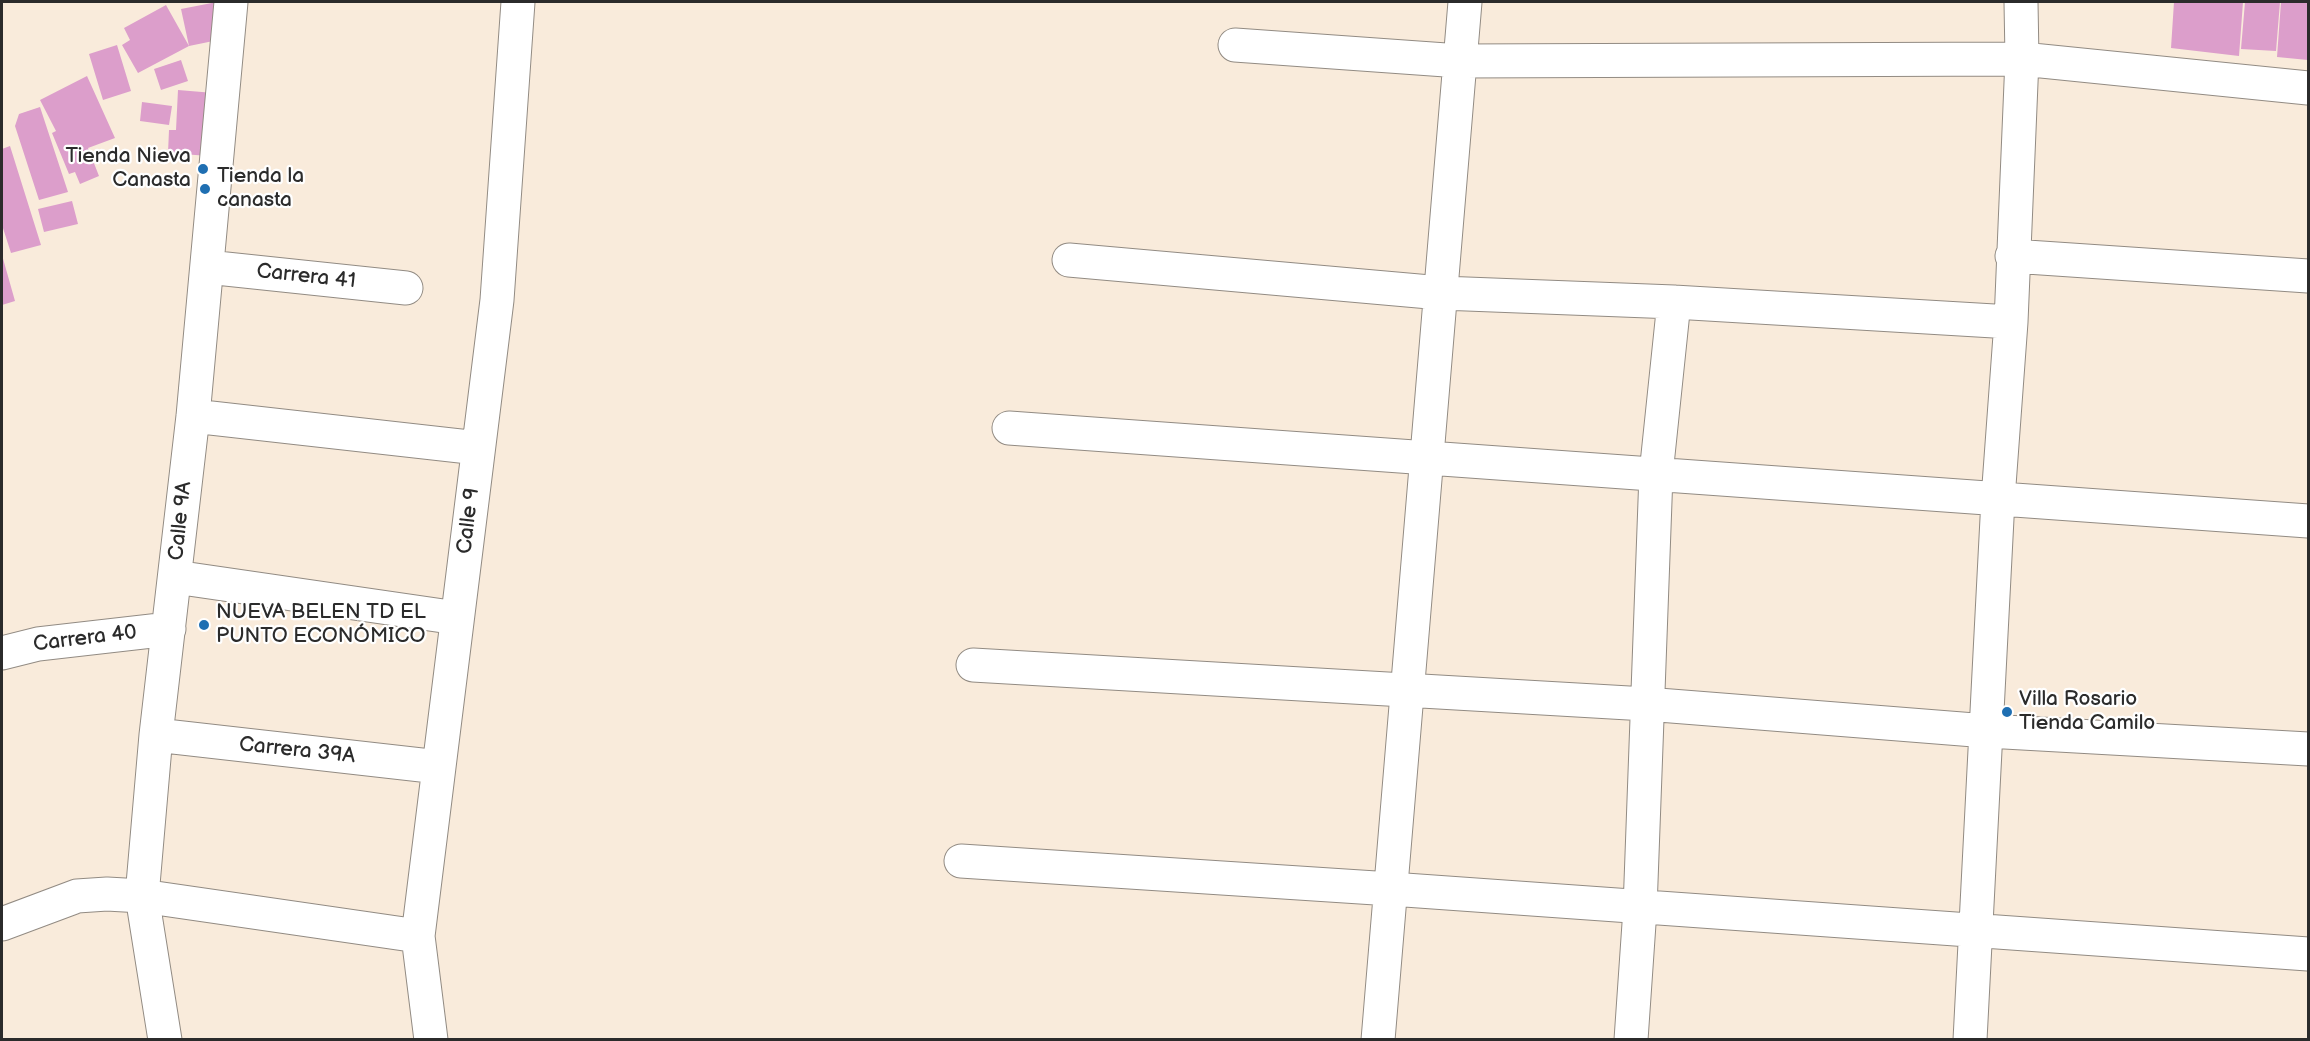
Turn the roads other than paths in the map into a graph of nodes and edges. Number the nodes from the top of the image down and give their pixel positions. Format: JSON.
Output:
{"nodes":[{"id":1,"x":231,"y":2,"type":"edge"},
{"id":2,"x":518,"y":2,"type":"edge"},
{"id":3,"x":1465,"y":2,"type":"edge"},
{"id":4,"x":2020,"y":2,"type":"edge"},
{"id":5,"x":1235,"y":45,"type":"dead end"},
{"id":6,"x":2022,"y":59,"type":"junction"},
{"id":7,"x":1460,"y":61,"type":"junction"},
{"id":8,"x":2308,"y":88,"type":"edge"},
{"id":9,"x":2012,"y":256,"type":"junction"},
{"id":10,"x":1069,"y":260,"type":"dead end"},
{"id":11,"x":207,"y":267,"type":"junction"},
{"id":12,"x":2308,"y":276,"type":"edge"},
{"id":13,"x":406,"y":288,"type":"dead end"},
{"id":14,"x":1441,"y":292,"type":"junction"},
{"id":15,"x":1674,"y":302,"type":"junction"},
{"id":16,"x":2011,"y":322,"type":"junction"},
{"id":17,"x":193,"y":416,"type":"junction"},
{"id":18,"x":1009,"y":428,"type":"dead end"},
{"id":19,"x":478,"y":448,"type":"junction"},
{"id":20,"x":1427,"y":458,"type":"junction"},
{"id":21,"x":1656,"y":474,"type":"junction"},
{"id":22,"x":1998,"y":499,"type":"junction"},
{"id":23,"x":2308,"y":522,"type":"edge"},
{"id":24,"x":175,"y":577,"type":"junction"},
{"id":25,"x":457,"y":618,"type":"junction"},
{"id":26,"x":169,"y":629,"type":"junction"},
{"id":27,"x":2,"y":653,"type":"edge"},
{"id":28,"x":973,"y":665,"type":"dead end"},
{"id":29,"x":1408,"y":690,"type":"junction"},
{"id":30,"x":1647,"y":704,"type":"junction"},
{"id":31,"x":1987,"y":731,"type":"junction"},
{"id":32,"x":156,"y":735,"type":"junction"},
{"id":33,"x":2308,"y":749,"type":"edge"},
{"id":34,"x":439,"y":767,"type":"junction"},
{"id":35,"x":961,"y":861,"type":"dead end"},
{"id":36,"x":1391,"y":889,"type":"junction"},
{"id":37,"x":141,"y":896,"type":"junction"},
{"id":38,"x":1640,"y":909,"type":"junction"},
{"id":39,"x":2,"y":924,"type":"edge"},
{"id":40,"x":1976,"y":931,"type":"junction"},
{"id":41,"x":418,"y":936,"type":"junction"},
{"id":42,"x":2308,"y":954,"type":"edge"},
{"id":43,"x":165,"y":1040,"type":"edge"},
{"id":44,"x":431,"y":1040,"type":"edge"},
{"id":45,"x":1378,"y":1040,"type":"edge"},
{"id":46,"x":1631,"y":1040,"type":"edge"},
{"id":47,"x":1970,"y":1040,"type":"edge"}],
"edges":[{"from":1,"to":11,"type":"street","name":"Calle 9A"},
{"from":2,"to":19,"type":"street","name":"Calle 9"},
{"from":3,"to":7,"type":"street"},
{"from":4,"to":6,"type":"street"},
{"from":5,"to":7,"type":"street"},
{"from":6,"to":7,"type":"street"},
{"from":6,"to":8,"type":"street"},
{"from":6,"to":9,"type":"street"},
{"from":7,"to":14,"type":"street"},
{"from":9,"to":12,"type":"street"},
{"from":9,"to":16,"type":"street"},
{"from":10,"to":14,"type":"street"},
{"from":11,"to":13,"type":"street","name":"Carrera 41"},
{"from":11,"to":17,"type":"street","name":"Calle 9A"},
{"from":14,"to":15,"type":"street"},
{"from":14,"to":20,"type":"street"},
{"from":15,"to":16,"type":"street"},
{"from":15,"to":21,"type":"street"},
{"from":16,"to":22,"type":"street"},
{"from":17,"to":19,"type":"street"},
{"from":17,"to":24,"type":"street","name":"Calle 9A"},
{"from":18,"to":20,"type":"street"},
{"from":19,"to":25,"type":"street","name":"Calle 9"},
{"from":20,"to":21,"type":"street"},
{"from":20,"to":29,"type":"street"},
{"from":21,"to":22,"type":"street"},
{"from":21,"to":30,"type":"street"},
{"from":22,"to":23,"type":"street"},
{"from":22,"to":31,"type":"street"},
{"from":24,"to":25,"type":"street"},
{"from":24,"to":26,"type":"street","name":"Calle 9A"},
{"from":25,"to":34,"type":"street","name":"Calle 9"},
{"from":26,"to":27,"type":"street","name":"Carrera 40"},
{"from":26,"to":32,"type":"street","name":"Calle 9A"},
{"from":28,"to":29,"type":"street"},
{"from":29,"to":30,"type":"street"},
{"from":29,"to":36,"type":"street"},
{"from":30,"to":31,"type":"street"},
{"from":30,"to":38,"type":"street"},
{"from":31,"to":33,"type":"street"},
{"from":31,"to":40,"type":"street"},
{"from":32,"to":34,"type":"street","name":"Carrera 39A"},
{"from":32,"to":37,"type":"street","name":"Calle 9A"},
{"from":34,"to":41,"type":"street","name":"Calle 9"},
{"from":35,"to":36,"type":"street"},
{"from":36,"to":38,"type":"street"},
{"from":36,"to":45,"type":"street"},
{"from":37,"to":39,"type":"street"},
{"from":37,"to":41,"type":"street"},
{"from":37,"to":43,"type":"street","name":"Calle 9A"},
{"from":38,"to":40,"type":"street"},
{"from":38,"to":46,"type":"street"},
{"from":40,"to":42,"type":"street"},
{"from":40,"to":47,"type":"street"},
{"from":41,"to":44,"type":"street","name":"Calle 9"}]}
